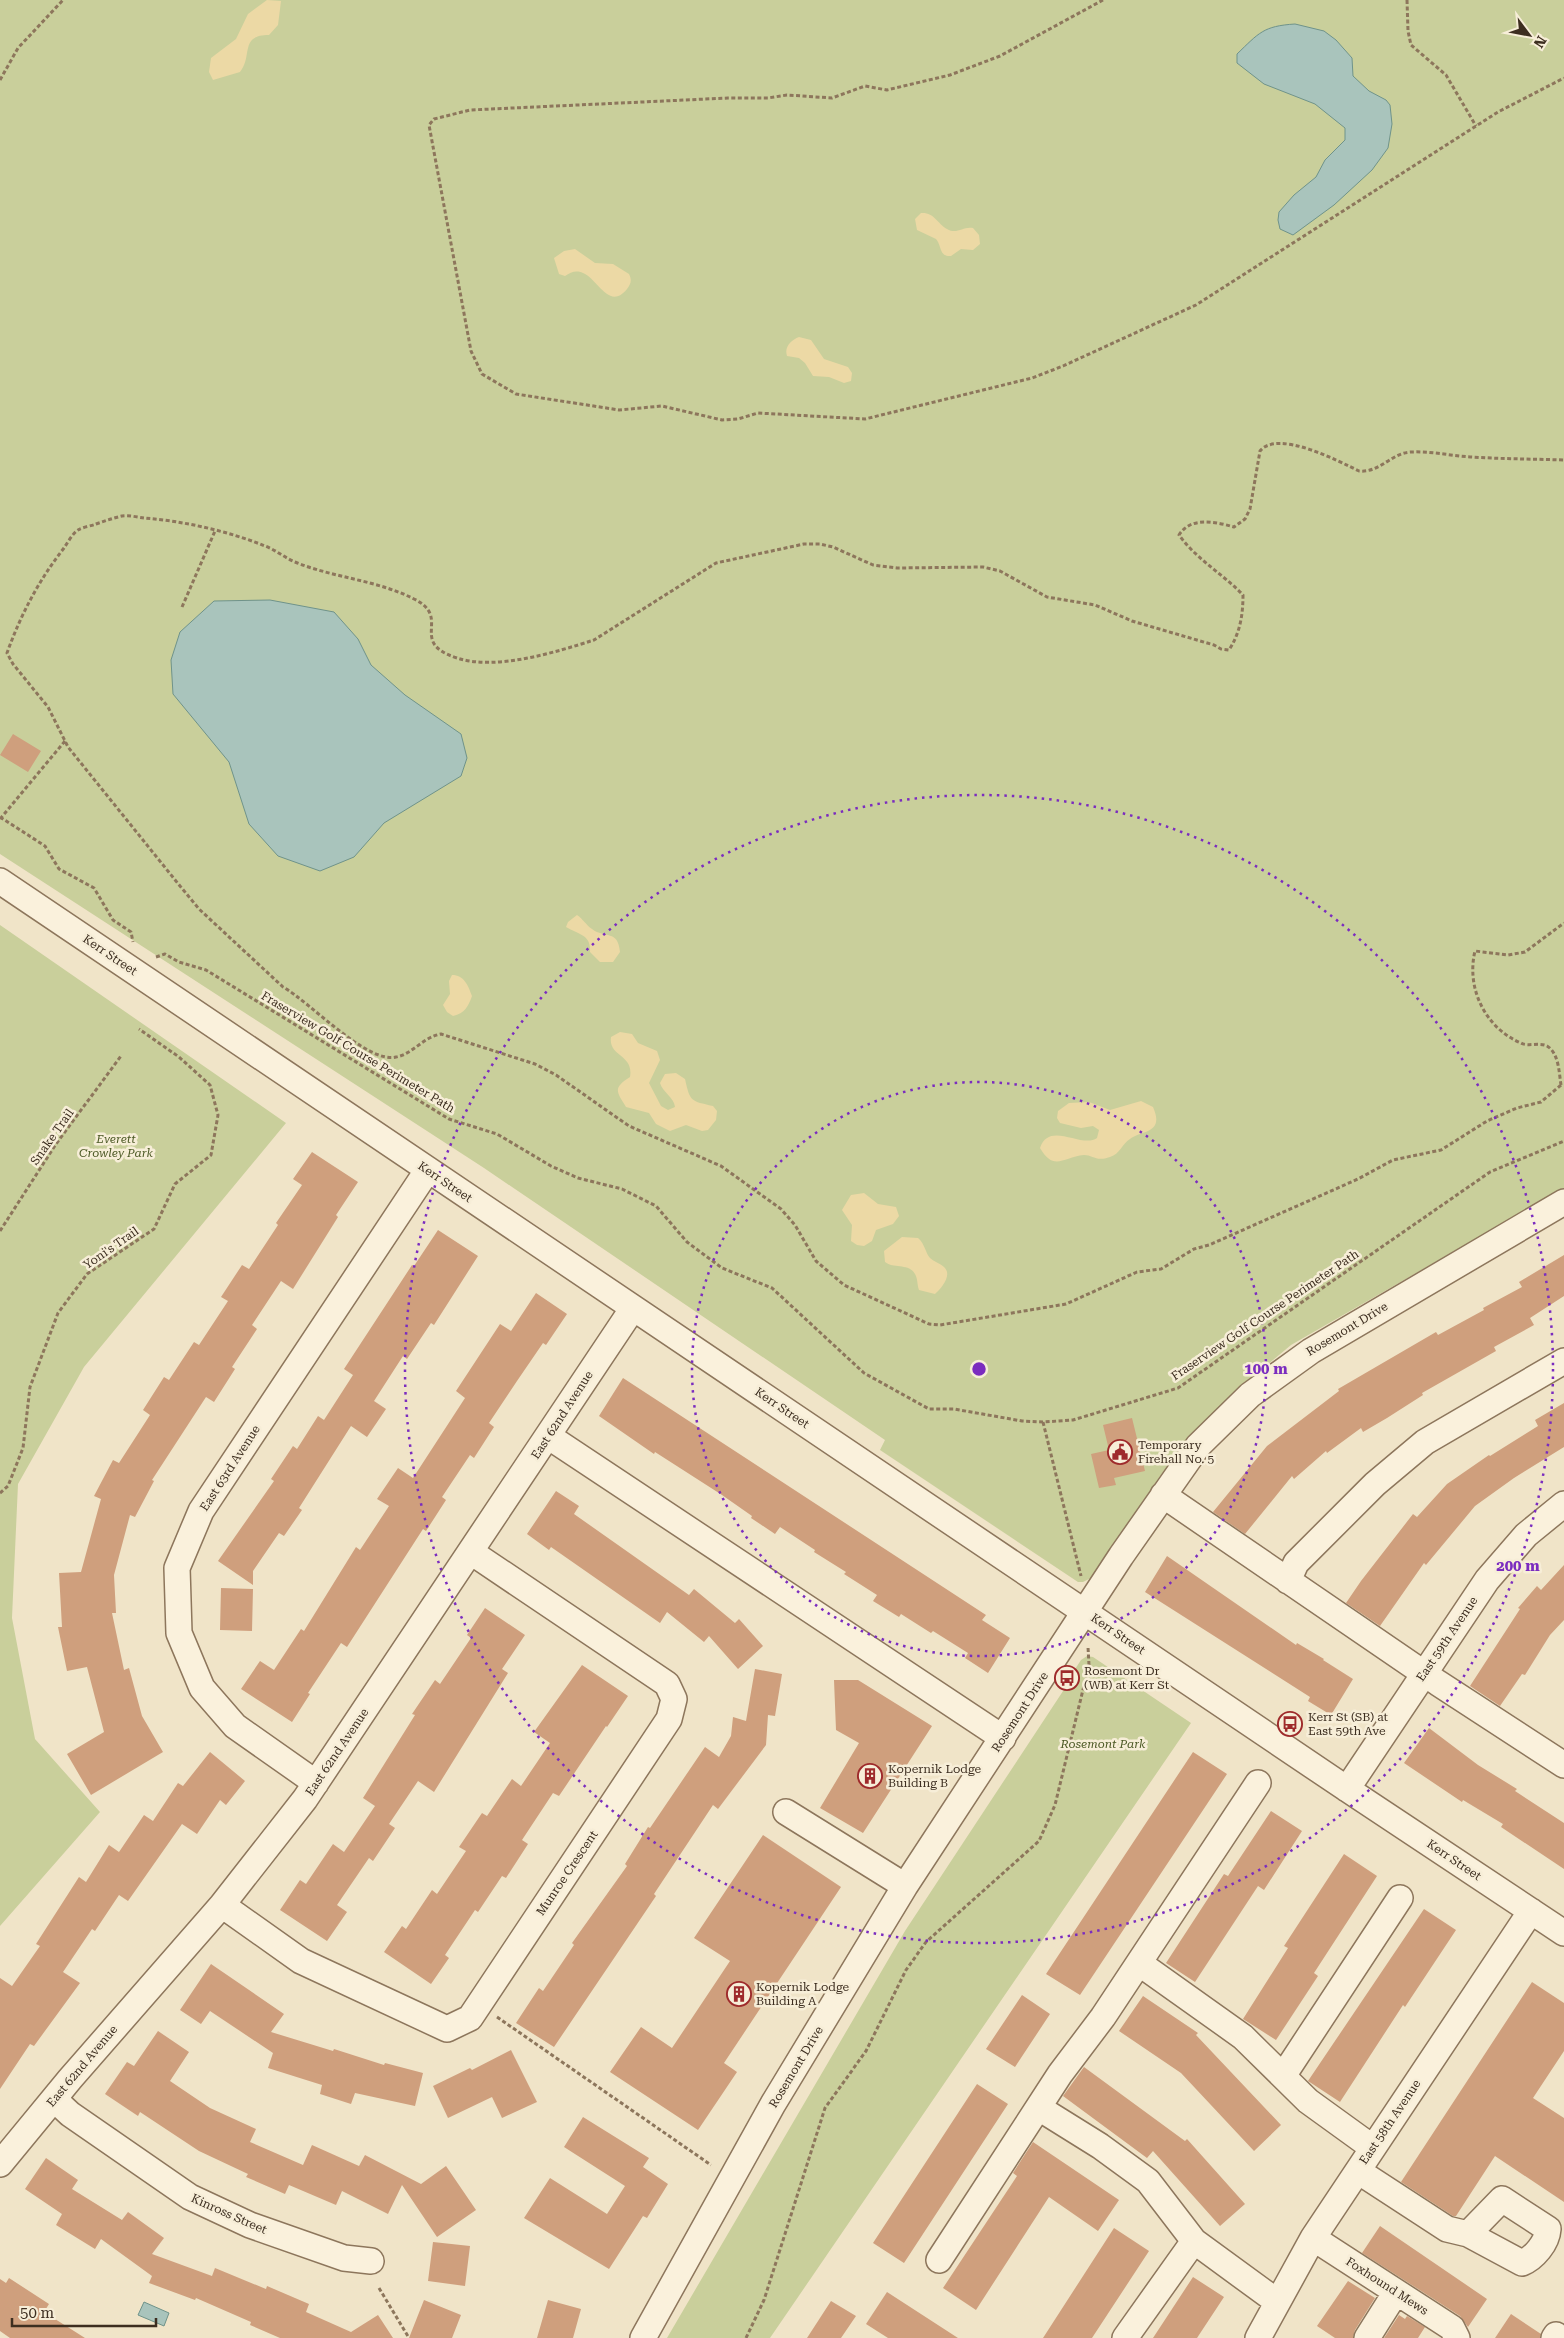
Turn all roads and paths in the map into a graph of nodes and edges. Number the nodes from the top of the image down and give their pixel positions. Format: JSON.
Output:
{"nodes":[{"id":1,"x":63,"y":0,"type":"edge"},
{"id":2,"x":1103,"y":0,"type":"edge"},
{"id":3,"x":1407,"y":0,"type":"edge"},
{"id":4,"x":1564,"y":78,"type":"edge"},
{"id":5,"x":0,"y":80,"type":"edge"},
{"id":6,"x":1476,"y":126,"type":"junction"},
{"id":7,"x":1564,"y":460,"type":"edge"},
{"id":8,"x":215,"y":531,"type":"junction"},
{"id":9,"x":182,"y":606,"type":"dead end"},
{"id":10,"x":65,"y":741,"type":"junction"},
{"id":11,"x":0,"y":818,"type":"edge"},
{"id":12,"x":0,"y":882,"type":"edge"},
{"id":13,"x":1564,"y":923,"type":"edge"},
{"id":14,"x":133,"y":942,"type":"dead end"},
{"id":15,"x":156,"y":957,"type":"dead end"},
{"id":16,"x":140,"y":1030,"type":"dead end"},
{"id":17,"x":121,"y":1056,"type":"dead end"},
{"id":18,"x":1562,"y":1086,"type":"edge"},
{"id":19,"x":1564,"y":1141,"type":"edge"},
{"id":20,"x":427,"y":1171,"type":"junction"},
{"id":21,"x":1564,"y":1202,"type":"edge"},
{"id":22,"x":0,"y":1230,"type":"edge"},
{"id":23,"x":633,"y":1308,"type":"junction"},
{"id":24,"x":1564,"y":1361,"type":"edge"},
{"id":25,"x":1043,"y":1422,"type":"junction"},
{"id":26,"x":548,"y":1436,"type":"junction"},
{"id":27,"x":0,"y":1493,"type":"edge"},
{"id":28,"x":1163,"y":1496,"type":"junction"},
{"id":29,"x":1564,"y":1504,"type":"edge"},
{"id":30,"x":471,"y":1552,"type":"junction"},
{"id":31,"x":1081,"y":1576,"type":"dead end"},
{"id":32,"x":1288,"y":1581,"type":"junction"},
{"id":33,"x":1085,"y":1612,"type":"junction"},
{"id":34,"x":1088,"y":1647,"type":"dead end"},
{"id":35,"x":1424,"y":1674,"type":"junction"},
{"id":36,"x":1002,"y":1738,"type":"junction"},
{"id":37,"x":1561,"y":1756,"type":"edge"},
{"id":38,"x":316,"y":1783,"type":"junction"},
{"id":39,"x":1258,"y":1783,"type":"dead end"},
{"id":40,"x":1347,"y":1789,"type":"junction"},
{"id":41,"x":786,"y":1812,"type":"dead end"},
{"id":42,"x":905,"y":1886,"type":"junction"},
{"id":43,"x":1400,"y":1898,"type":"dead end"},
{"id":44,"x":222,"y":1905,"type":"junction"},
{"id":45,"x":1531,"y":1911,"type":"junction"},
{"id":46,"x":1564,"y":1933,"type":"edge"},
{"id":47,"x":1139,"y":1963,"type":"junction"},
{"id":48,"x":494,"y":2016,"type":"dead end"},
{"id":49,"x":1283,"y":2076,"type":"junction"},
{"id":50,"x":54,"y":2099,"type":"junction"},
{"id":51,"x":1039,"y":2108,"type":"junction"},
{"id":52,"x":1374,"y":2148,"type":"junction"},
{"id":53,"x":0,"y":2164,"type":"edge"},
{"id":54,"x":712,"y":2165,"type":"dead end"},
{"id":55,"x":1358,"y":2171,"type":"junction"},
{"id":56,"x":1468,"y":2234,"type":"dead end"},
{"id":57,"x":1313,"y":2238,"type":"junction"},
{"id":58,"x":1194,"y":2241,"type":"junction"},
{"id":59,"x":939,"y":2260,"type":"dead end"},
{"id":60,"x":371,"y":2261,"type":"dead end"},
{"id":61,"x":379,"y":2288,"type":"dead end"},
{"id":62,"x":1396,"y":2292,"type":"junction"},
{"id":63,"x":1276,"y":2301,"type":"junction"},
{"id":64,"x":409,"y":2338,"type":"edge"},
{"id":65,"x":643,"y":2338,"type":"edge"},
{"id":66,"x":746,"y":2338,"type":"edge"},
{"id":67,"x":1125,"y":2338,"type":"edge"},
{"id":68,"x":1258,"y":2338,"type":"edge"},
{"id":69,"x":1367,"y":2338,"type":"edge"},
{"id":70,"x":1456,"y":2338,"type":"edge"}],
"edges":[{"from":1,"to":5,"type":"path"},
{"from":2,"to":6,"type":"path"},
{"from":3,"to":6,"type":"path"},
{"from":4,"to":6,"type":"path"},
{"from":7,"to":8,"type":"path"},
{"from":8,"to":9,"type":"path"},
{"from":8,"to":10,"type":"path"},
{"from":10,"to":11,"type":"path"},
{"from":10,"to":18,"type":"path"},
{"from":11,"to":14,"type":"path"},
{"from":12,"to":20,"type":"street","name":"Kerr Street"},
{"from":13,"to":18,"type":"path"},
{"from":15,"to":25,"type":"path","name":"Fraserview Golf Course Perimeter Path"},
{"from":16,"to":27,"type":"path","name":"Yoni's Trail"},
{"from":17,"to":22,"type":"path","name":"Snake Trail"},
{"from":19,"to":25,"type":"path","name":"Fraserview Golf Course Perimeter Path"},
{"from":20,"to":23,"type":"street","name":"Kerr Street"},
{"from":20,"to":38,"type":"street","name":"East 63rd Avenue"},
{"from":21,"to":28,"type":"street","name":"Rosemont Drive"},
{"from":23,"to":26,"type":"street","name":"East 62nd Avenue"},
{"from":23,"to":33,"type":"street","name":"Kerr Street"},
{"from":24,"to":32,"type":"street"},
{"from":25,"to":31,"type":"path"},
{"from":26,"to":30,"type":"street","name":"East 62nd Avenue"},
{"from":26,"to":36,"type":"street"},
{"from":28,"to":32,"type":"street"},
{"from":28,"to":33,"type":"street","name":"Rosemont Drive"},
{"from":29,"to":35,"type":"street","name":"East 59th Avenue"},
{"from":30,"to":38,"type":"street","name":"East 62nd Avenue"},
{"from":30,"to":44,"type":"street","name":"Munroe Crescent"},
{"from":32,"to":35,"type":"street"},
{"from":33,"to":36,"type":"street","name":"Rosemont Drive"},
{"from":33,"to":40,"type":"street","name":"Kerr Street"},
{"from":34,"to":66,"type":"path"},
{"from":35,"to":37,"type":"street"},
{"from":35,"to":40,"type":"street","name":"East 59th Avenue"},
{"from":36,"to":42,"type":"street","name":"Rosemont Drive"},
{"from":38,"to":44,"type":"street","name":"East 62nd Avenue"},
{"from":39,"to":47,"type":"street"},
{"from":40,"to":45,"type":"street","name":"Kerr Street"},
{"from":41,"to":42,"type":"street"},
{"from":42,"to":65,"type":"street","name":"Rosemont Drive"},
{"from":43,"to":49,"type":"street"},
{"from":44,"to":50,"type":"street","name":"East 62nd Avenue"},
{"from":45,"to":46,"type":"street","name":"Kerr Street"},
{"from":45,"to":52,"type":"street","name":"East 58th Avenue"},
{"from":47,"to":49,"type":"street"},
{"from":47,"to":51,"type":"street"},
{"from":48,"to":54,"type":"path"},
{"from":49,"to":52,"type":"street"},
{"from":50,"to":53,"type":"street","name":"East 62nd Avenue"},
{"from":50,"to":60,"type":"street","name":"Kinross Street"},
{"from":51,"to":58,"type":"street"},
{"from":51,"to":59,"type":"street"},
{"from":52,"to":55,"type":"street","name":"East 58th Avenue"},
{"from":55,"to":56,"type":"street"},
{"from":55,"to":57,"type":"street","name":"East 58th Avenue"},
{"from":57,"to":62,"type":"street","name":"Foxhound Mews"},
{"from":57,"to":63,"type":"street","name":"East 58th Avenue"},
{"from":58,"to":63,"type":"street"},
{"from":58,"to":67,"type":"street"},
{"from":61,"to":64,"type":"path"},
{"from":62,"to":69,"type":"street"},
{"from":62,"to":70,"type":"street","name":"Foxhound Mews"},
{"from":63,"to":68,"type":"street","name":"East 58th Avenue"}]}
